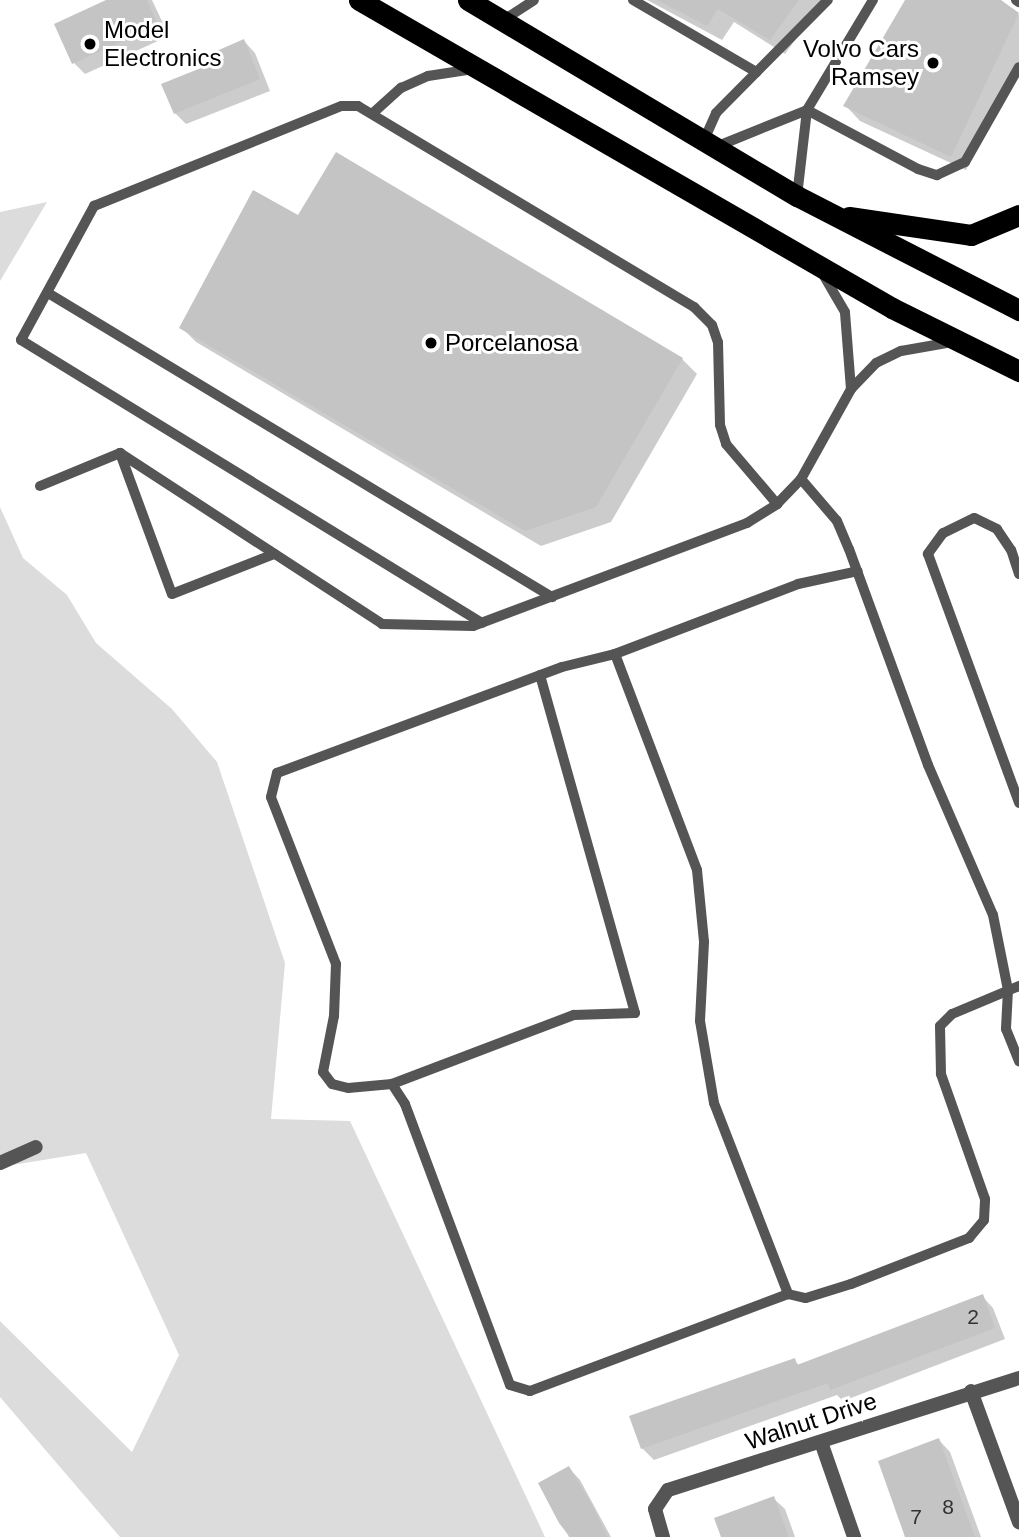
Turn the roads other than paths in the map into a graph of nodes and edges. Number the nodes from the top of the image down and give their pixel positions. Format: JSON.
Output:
{"nodes":[{"id":1,"x":359,"y":0,"type":"edge"},
{"id":2,"x":468,"y":0,"type":"edge"},
{"id":3,"x":534,"y":0,"type":"edge"},
{"id":4,"x":634,"y":0,"type":"edge"},
{"id":5,"x":828,"y":0,"type":"edge"},
{"id":6,"x":873,"y":0,"type":"edge"},
{"id":7,"x":502,"y":21,"type":"junction"},
{"id":8,"x":1019,"y":67,"type":"edge"},
{"id":9,"x":475,"y":69,"type":"junction"},
{"id":10,"x":756,"y":72,"type":"junction"},
{"id":11,"x":807,"y":110,"type":"junction"},
{"id":12,"x":373,"y":113,"type":"junction"},
{"id":13,"x":712,"y":142,"type":"junction"},
{"id":14,"x":797,"y":196,"type":"junction"},
{"id":15,"x":834,"y":215,"type":"junction"},
{"id":16,"x":1019,"y":215,"type":"edge"},
{"id":17,"x":816,"y":263,"type":"junction"},
{"id":18,"x":48,"y":293,"type":"junction"},
{"id":19,"x":1019,"y":310,"type":"edge"},
{"id":20,"x":960,"y":341,"type":"junction"},
{"id":21,"x":1013,"y":369,"type":"edge"},
{"id":22,"x":851,"y":389,"type":"junction"},
{"id":23,"x":120,"y":453,"type":"junction"},
{"id":24,"x":801,"y":479,"type":"junction"},
{"id":25,"x":40,"y":485,"type":"dead end"},
{"id":26,"x":777,"y":504,"type":"junction"},
{"id":27,"x":274,"y":554,"type":"junction"},
{"id":28,"x":858,"y":570,"type":"junction"},
{"id":29,"x":1019,"y":574,"type":"edge"},
{"id":30,"x":552,"y":597,"type":"junction"},
{"id":31,"x":482,"y":623,"type":"junction"},
{"id":32,"x":615,"y":654,"type":"junction"},
{"id":33,"x":540,"y":675,"type":"junction"},
{"id":34,"x":1019,"y":803,"type":"edge"},
{"id":35,"x":1019,"y":986,"type":"edge"},
{"id":36,"x":1008,"y":990,"type":"junction"},
{"id":37,"x":1019,"y":1003,"type":"edge"},
{"id":38,"x":1019,"y":1060,"type":"edge"},
{"id":39,"x":392,"y":1084,"type":"junction"},
{"id":40,"x":36,"y":1147,"type":"dead end"},
{"id":41,"x":0,"y":1163,"type":"edge"},
{"id":42,"x":788,"y":1294,"type":"junction"},
{"id":43,"x":1019,"y":1378,"type":"edge"},
{"id":44,"x":971,"y":1391,"type":"junction"},
{"id":45,"x":821,"y":1442,"type":"junction"},
{"id":46,"x":1019,"y":1522,"type":"edge"},
{"id":47,"x":663,"y":1537,"type":"edge"},
{"id":48,"x":854,"y":1537,"type":"edge"}],
"edges":[{"from":1,"to":9,"type":"highway"},
{"from":2,"to":7,"type":"highway"},
{"from":3,"to":7,"type":"lane"},
{"from":4,"to":10,"type":"lane"},
{"from":5,"to":10,"type":"lane"},
{"from":6,"to":11,"type":"lane"},
{"from":7,"to":13,"type":"highway"},
{"from":8,"to":11,"type":"lane"},
{"from":9,"to":12,"type":"lane"},
{"from":9,"to":17,"type":"highway"},
{"from":10,"to":13,"type":"lane"},
{"from":11,"to":13,"type":"lane"},
{"from":11,"to":14,"type":"lane"},
{"from":12,"to":18,"type":"lane"},
{"from":12,"to":26,"type":"lane"},
{"from":13,"to":14,"type":"highway"},
{"from":14,"to":15,"type":"highway"},
{"from":15,"to":16,"type":"highway"},
{"from":15,"to":19,"type":"highway"},
{"from":17,"to":20,"type":"highway"},
{"from":17,"to":22,"type":"lane"},
{"from":18,"to":30,"type":"lane"},
{"from":18,"to":31,"type":"lane"},
{"from":20,"to":21,"type":"highway"},
{"from":20,"to":22,"type":"lane"},
{"from":22,"to":24,"type":"lane"},
{"from":23,"to":25,"type":"lane"},
{"from":23,"to":27,"type":"lane"},
{"from":23,"to":27,"type":"lane"},
{"from":24,"to":26,"type":"lane"},
{"from":24,"to":28,"type":"lane"},
{"from":26,"to":30,"type":"lane"},
{"from":27,"to":31,"type":"lane"},
{"from":28,"to":32,"type":"lane"},
{"from":28,"to":36,"type":"lane"},
{"from":29,"to":34,"type":"lane"},
{"from":30,"to":31,"type":"lane"},
{"from":32,"to":33,"type":"lane"},
{"from":32,"to":42,"type":"lane"},
{"from":33,"to":39,"type":"lane"},
{"from":33,"to":39,"type":"lane"},
{"from":35,"to":36,"type":"lane"},
{"from":36,"to":37,"type":"lane"},
{"from":36,"to":38,"type":"lane"},
{"from":36,"to":42,"type":"lane"},
{"from":39,"to":42,"type":"lane"},
{"from":40,"to":41,"type":"street"},
{"from":43,"to":44,"type":"street","name":"Walnut Drive"},
{"from":44,"to":45,"type":"street","name":"Walnut Drive"},
{"from":44,"to":46,"type":"street"},
{"from":45,"to":47,"type":"street","name":"Walnut Drive"},
{"from":45,"to":48,"type":"street"}]}
